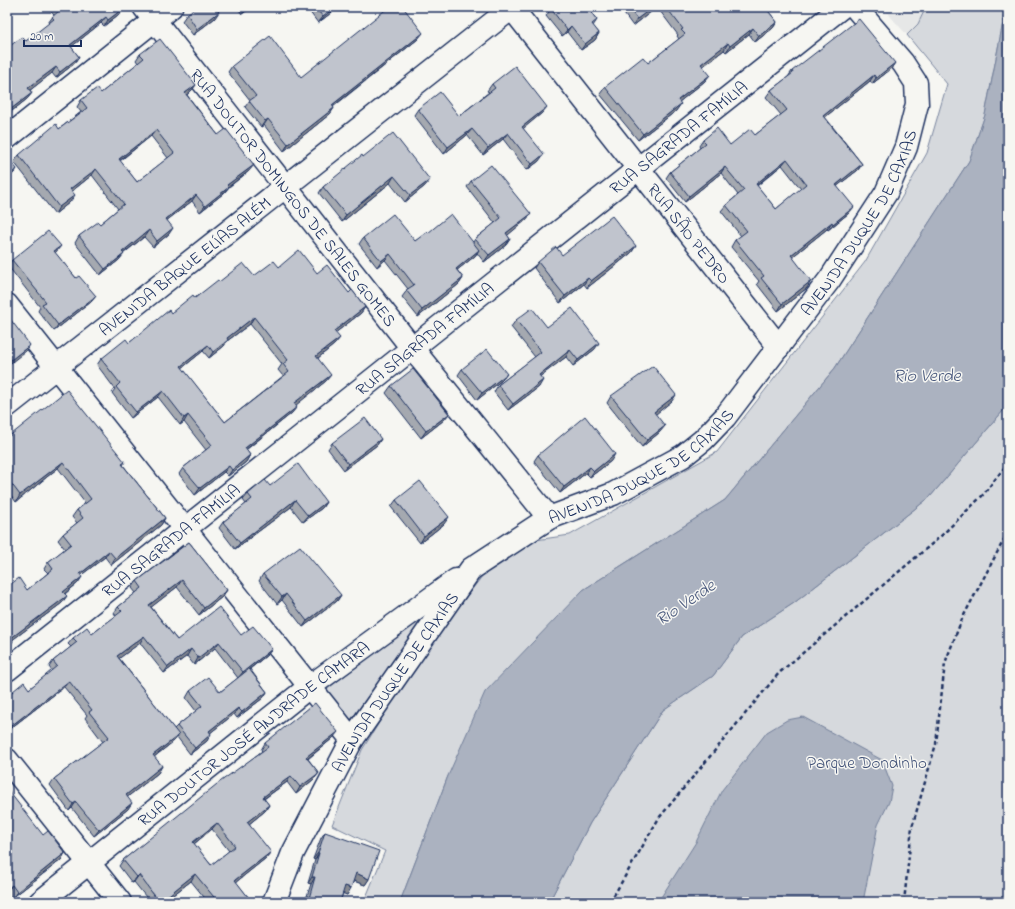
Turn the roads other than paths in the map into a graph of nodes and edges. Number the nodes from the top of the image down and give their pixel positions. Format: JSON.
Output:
{"nodes":[{"id":1,"x":171,"y":7,"type":"edge"},
{"id":2,"x":512,"y":7,"type":"edge"},
{"id":3,"x":842,"y":7,"type":"edge"},
{"id":4,"x":855,"y":7,"type":"edge"},
{"id":5,"x":149,"y":14,"type":"edge"},
{"id":6,"x":7,"y":138,"type":"edge"},
{"id":7,"x":638,"y":169,"type":"junction"},
{"id":8,"x":285,"y":187,"type":"junction"},
{"id":9,"x":7,"y":305,"type":"edge"},
{"id":10,"x":779,"y":347,"type":"junction"},
{"id":11,"x":412,"y":348,"type":"junction"},
{"id":12,"x":56,"y":367,"type":"junction"},
{"id":13,"x":7,"y":406,"type":"edge"},
{"id":14,"x":549,"y":518,"type":"junction"},
{"id":15,"x":184,"y":529,"type":"junction"},
{"id":16,"x":471,"y":569,"type":"junction"},
{"id":17,"x":7,"y":670,"type":"edge"},
{"id":18,"x":309,"y":687,"type":"junction"},
{"id":19,"x":352,"y":740,"type":"junction"},
{"id":20,"x":7,"y":760,"type":"edge"},
{"id":21,"x":89,"y":863,"type":"junction"},
{"id":22,"x":40,"y":902,"type":"edge"},
{"id":23,"x":120,"y":902,"type":"edge"},
{"id":24,"x":274,"y":902,"type":"edge"}],
"edges":[{"from":1,"to":5,"type":"street"},
{"from":2,"to":7,"type":"street","name":"RUA SÃO PEDRO"},
{"from":2,"to":8,"type":"street","name":"AVENIDA BAQUE ELÍAS ALÉM"},
{"from":3,"to":7,"type":"street","name":"RUA SAGRADA FAMÍLIA"},
{"from":4,"to":10,"type":"street","name":"AVENIDA DUQUE DE CAXIAS"},
{"from":5,"to":6,"type":"street"},
{"from":5,"to":8,"type":"street","name":"RUA DOUTOR DOMINGOS DE SALES GOMES"},
{"from":7,"to":10,"type":"street","name":"RUA SÃO PEDRO"},
{"from":7,"to":11,"type":"street","name":"RUA SAGRADA FAMÍLIA"},
{"from":8,"to":11,"type":"street","name":"RUA DOUTOR DOMINGOS DE SALES GOMES"},
{"from":8,"to":12,"type":"street","name":"AVENIDA BAQUE ELÍAS ALÉM"},
{"from":9,"to":12,"type":"street"},
{"from":10,"to":14,"type":"street","name":"AVENIDA DUQUE DE CAXIAS"},
{"from":11,"to":14,"type":"street","name":"RUA DOUTOR DOMINGOS DE SALES GOMES"},
{"from":11,"to":15,"type":"street","name":"RUA SAGRADA FAMÍLIA"},
{"from":12,"to":13,"type":"street","name":"AVENIDA BAQUE ELÍAS ALÉM"},
{"from":12,"to":15,"type":"street"},
{"from":14,"to":16,"type":"street","name":"AVENIDA DUQUE DE CAXIAS"},
{"from":15,"to":17,"type":"street","name":"RUA SAGRADA FAMÍLIA"},
{"from":15,"to":18,"type":"street"},
{"from":16,"to":18,"type":"street","name":"RUA DOUTOR JOSÉ ANDRADE CAMARA"},
{"from":16,"to":19,"type":"street","name":"AVENIDA DUQUE DE CAXIAS"},
{"from":18,"to":19,"type":"street"},
{"from":18,"to":21,"type":"street","name":"RUA DOUTOR JOSÉ ANDRADE CAMARA"},
{"from":19,"to":24,"type":"street","name":"AVENIDA DUQUE DE CAXIAS"},
{"from":20,"to":21,"type":"street"},
{"from":21,"to":22,"type":"street","name":"RUA DOUTOR JOSÉ ANDRADE CAMARA"},
{"from":21,"to":23,"type":"street"}]}
